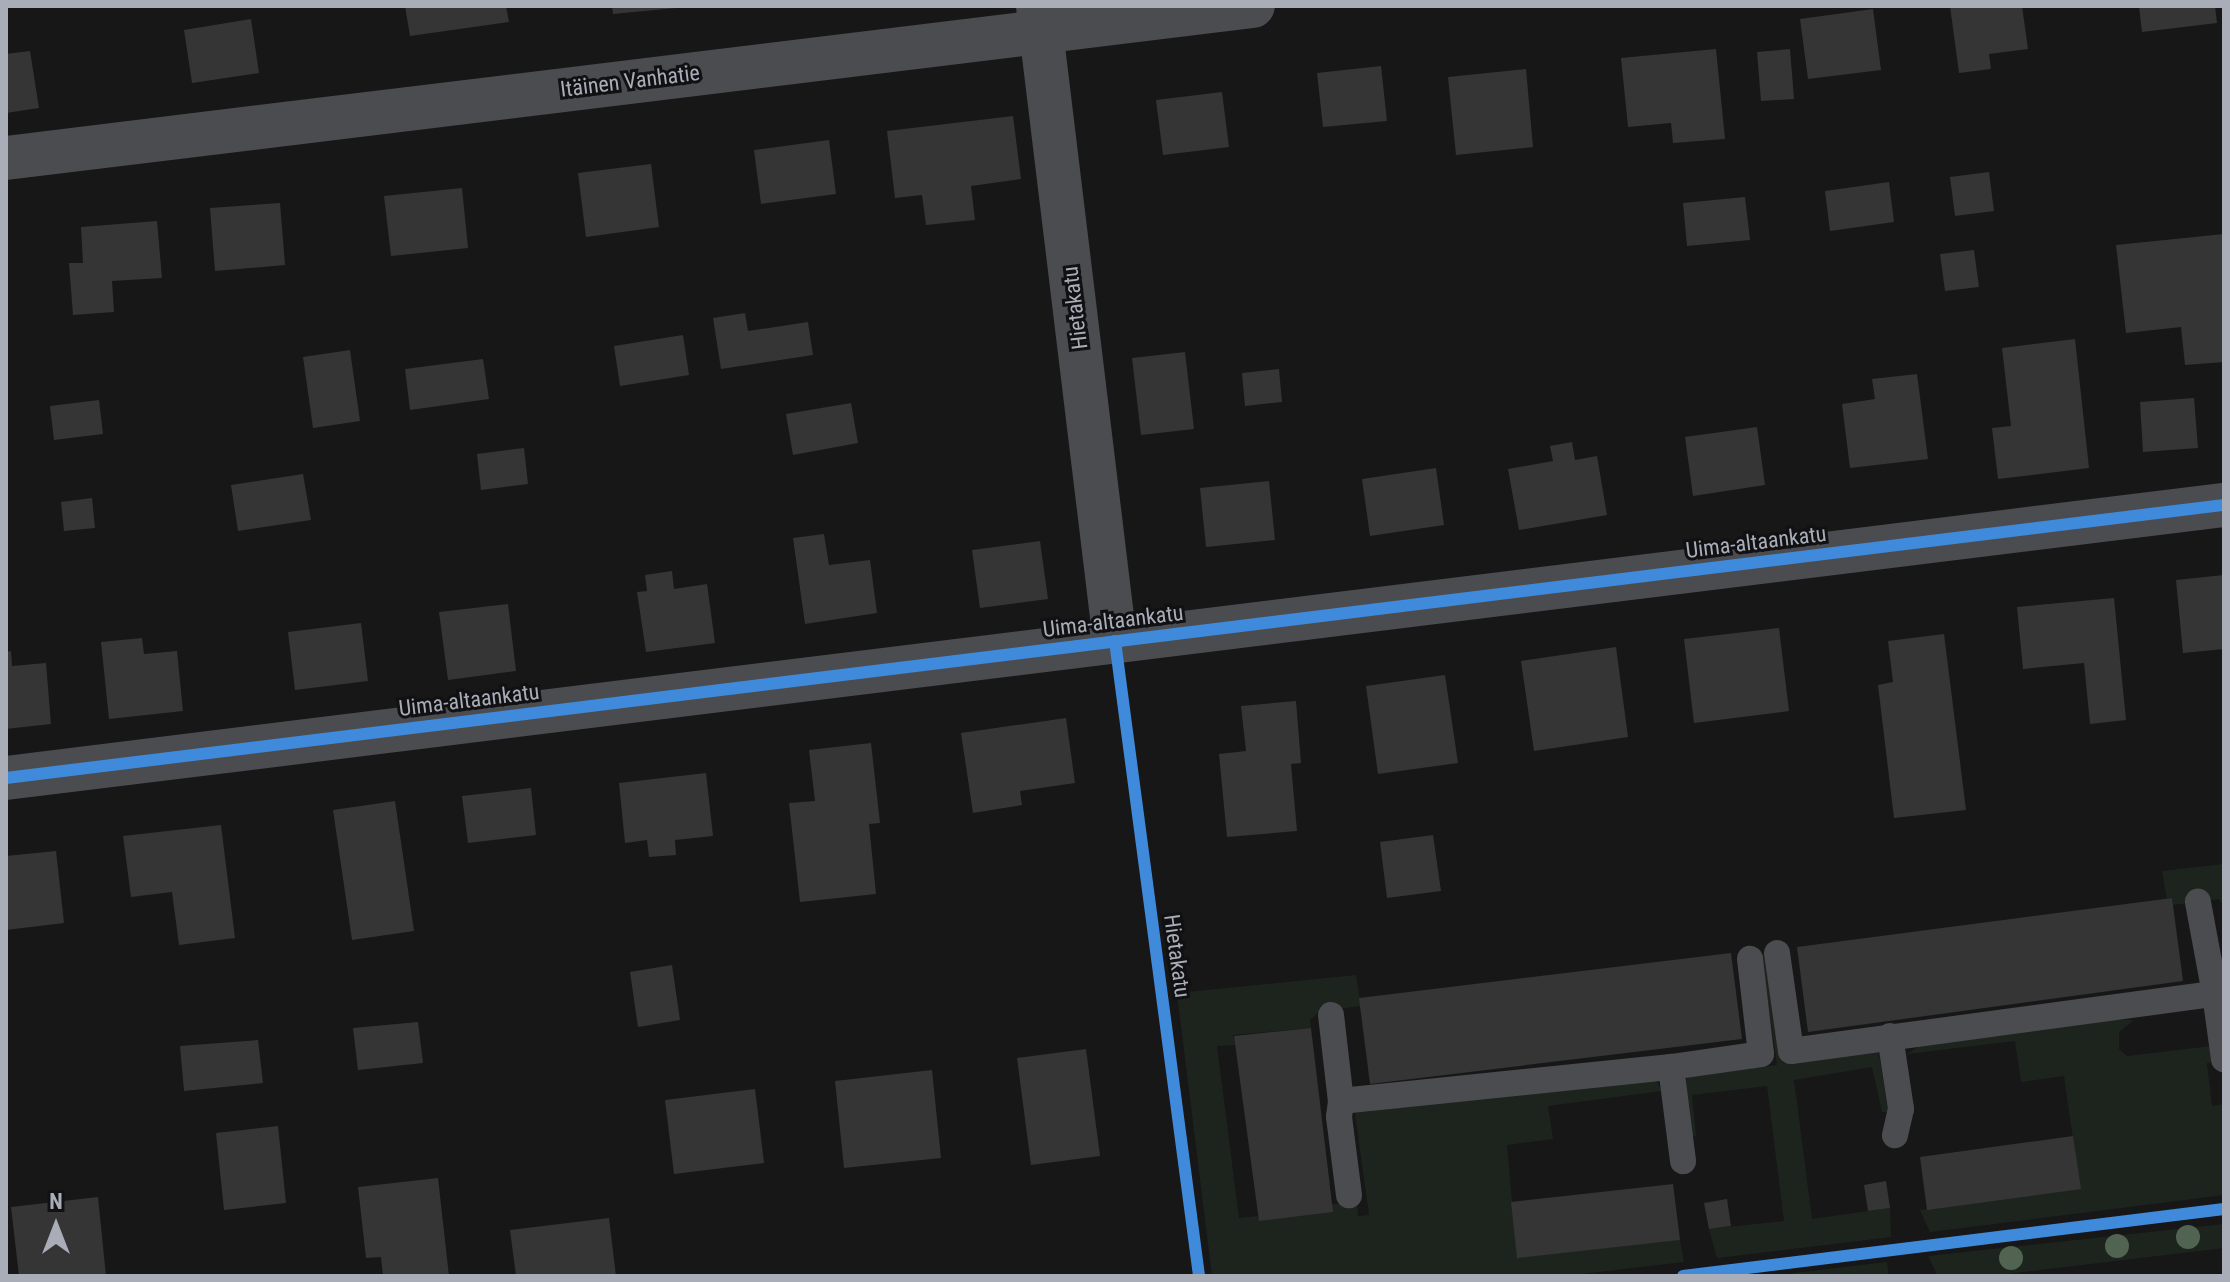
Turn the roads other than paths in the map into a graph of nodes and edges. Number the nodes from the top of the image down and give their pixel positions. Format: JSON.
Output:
{"nodes":[{"id":1,"x":1253,"y":6,"type":"edge"},
{"id":2,"x":1040,"y":18,"type":"edge"},
{"id":3,"x":6,"y":158,"type":"edge"},
{"id":4,"x":2224,"y":505,"type":"edge"},
{"id":5,"x":1115,"y":641,"type":"junction"},
{"id":6,"x":6,"y":778,"type":"edge"},
{"id":7,"x":2198,"y":902,"type":"dead end"},
{"id":8,"x":1777,"y":953,"type":"dead end"},
{"id":9,"x":1750,"y":959,"type":"dead end"},
{"id":10,"x":2215,"y":994,"type":"junction"},
{"id":11,"x":1331,"y":1015,"type":"dead end"},
{"id":12,"x":1890,"y":1036,"type":"junction"},
{"id":13,"x":2224,"y":1059,"type":"edge"},
{"id":14,"x":1671,"y":1067,"type":"junction"},
{"id":15,"x":1341,"y":1101,"type":"junction"},
{"id":16,"x":1895,"y":1135,"type":"dead end"},
{"id":17,"x":1683,"y":1161,"type":"dead end"},
{"id":18,"x":1349,"y":1195,"type":"dead end"}],
"edges":[{"from":1,"to":2,"type":"street","name":"Itäinen Vanhatie"},
{"from":2,"to":3,"type":"street","name":"Itäinen Vanhatie"},
{"from":2,"to":5,"type":"street","name":"Hietakatu"},
{"from":4,"to":5,"type":"street","name":"Uima-altaankatu"},
{"from":5,"to":6,"type":"street","name":"Uima-altaankatu"},
{"from":7,"to":10,"type":"lane"},
{"from":8,"to":12,"type":"lane"},
{"from":9,"to":14,"type":"lane"},
{"from":10,"to":12,"type":"lane"},
{"from":10,"to":13,"type":"lane"},
{"from":11,"to":15,"type":"lane"},
{"from":12,"to":16,"type":"lane"},
{"from":14,"to":15,"type":"lane"},
{"from":14,"to":17,"type":"lane"},
{"from":15,"to":18,"type":"lane"}]}
